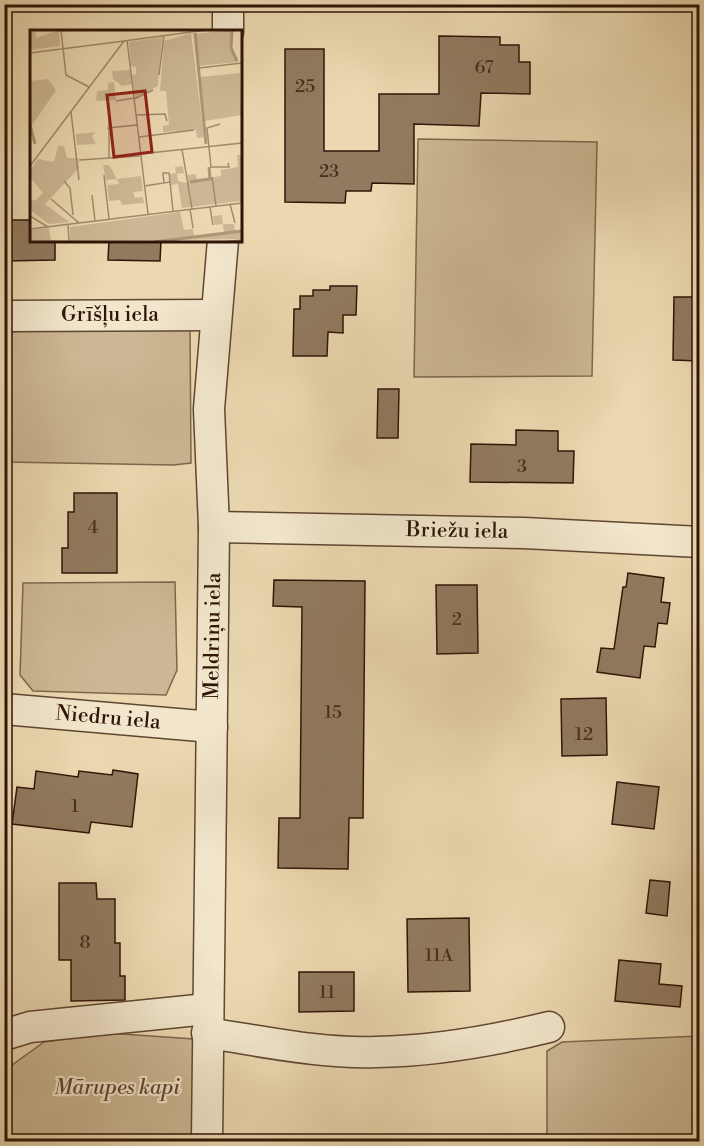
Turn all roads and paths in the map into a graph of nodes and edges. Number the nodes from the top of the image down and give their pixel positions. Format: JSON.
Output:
{"nodes":[{"id":1,"x":228,"y":4,"type":"edge"},
{"id":2,"x":228,"y":30,"type":"edge"},
{"id":3,"x":223,"y":242,"type":"edge"},
{"id":4,"x":216,"y":315,"type":"junction"},
{"id":5,"x":4,"y":316,"type":"edge"},
{"id":6,"x":214,"y":526,"type":"junction"},
{"id":7,"x":699,"y":542,"type":"edge"},
{"id":8,"x":4,"y":710,"type":"edge"},
{"id":9,"x":212,"y":727,"type":"junction"},
{"id":10,"x":207,"y":1021,"type":"junction"},
{"id":11,"x":549,"y":1027,"type":"dead end"},
{"id":12,"x":4,"y":1035,"type":"edge"},
{"id":13,"x":207,"y":1142,"type":"edge"}],
"edges":[{"from":1,"to":2,"type":"street"},
{"from":3,"to":4,"type":"street","name":"Meldriņu iela"},
{"from":4,"to":5,"type":"street","name":"Grīšļu iela"},
{"from":4,"to":6,"type":"street","name":"Meldriņu iela"},
{"from":6,"to":7,"type":"street","name":"Briežu iela"},
{"from":6,"to":9,"type":"street","name":"Meldriņu iela"},
{"from":8,"to":9,"type":"street","name":"Niedru iela"},
{"from":9,"to":10,"type":"street","name":"Meldriņu iela"},
{"from":10,"to":11,"type":"street"},
{"from":10,"to":12,"type":"street"},
{"from":10,"to":13,"type":"street","name":"Meldriņu iela"}]}
